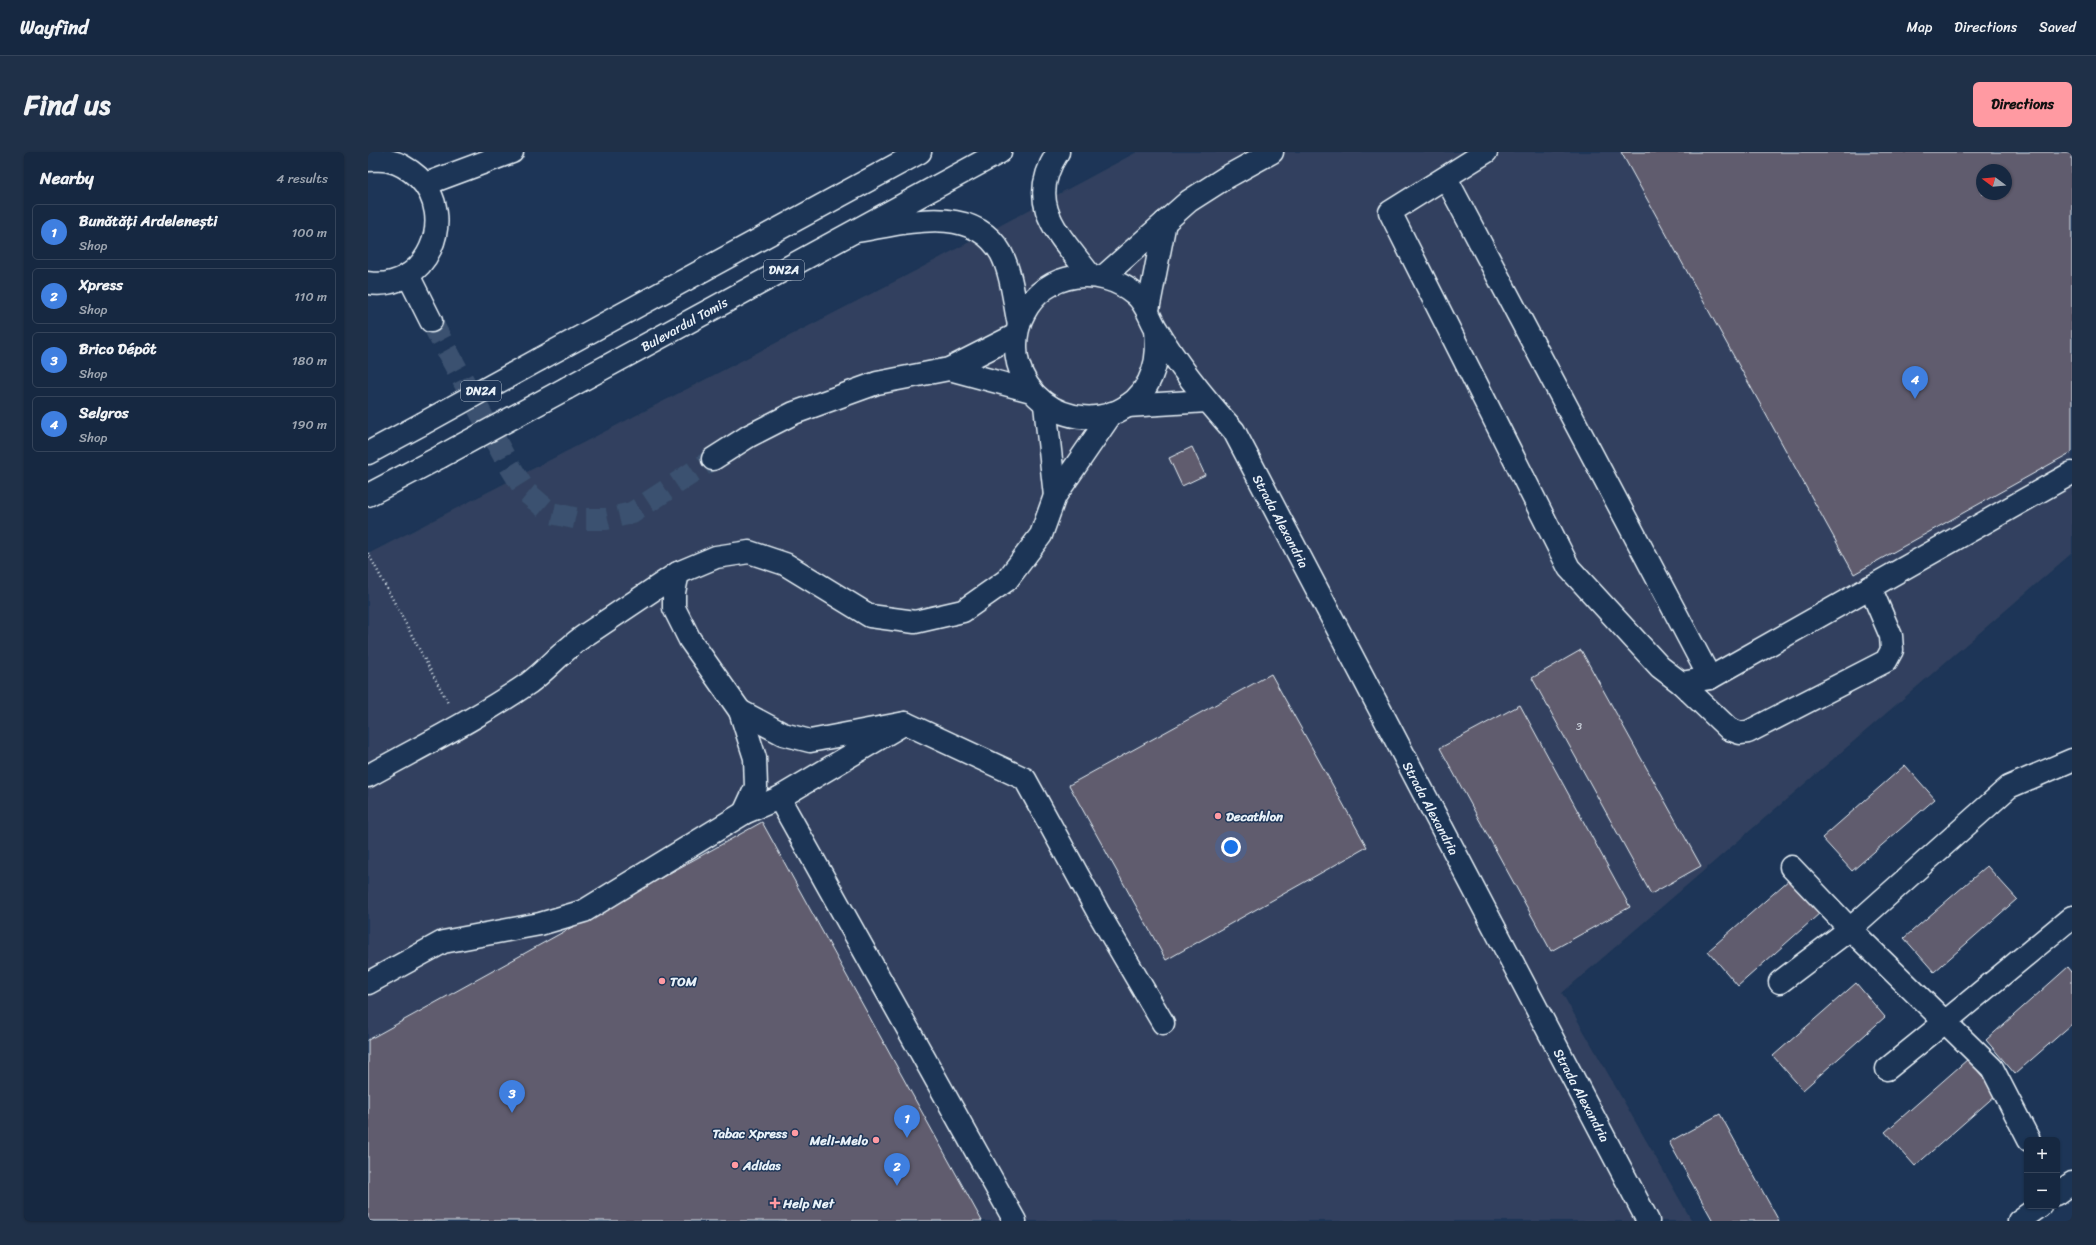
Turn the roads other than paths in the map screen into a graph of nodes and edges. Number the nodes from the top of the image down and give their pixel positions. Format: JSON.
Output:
{"nodes":[{"id":1,"x":512,"y":152,"type":"edge"},
{"id":2,"x":920,"y":152,"type":"edge"},
{"id":3,"x":1000,"y":152,"type":"edge"},
{"id":4,"x":1058,"y":152,"type":"edge"},
{"id":5,"x":1272,"y":152,"type":"edge"},
{"id":6,"x":1486,"y":152,"type":"edge"},
{"id":7,"x":368,"y":160,"type":"edge"},
{"id":8,"x":1446,"y":178,"type":"junction"},
{"id":9,"x":426,"y":184,"type":"junction"},
{"id":10,"x":1165,"y":222,"type":"junction"},
{"id":11,"x":853,"y":232,"type":"junction"},
{"id":12,"x":408,"y":275,"type":"junction"},
{"id":13,"x":1096,"y":276,"type":"junction"},
{"id":14,"x":368,"y":283,"type":"edge"},
{"id":15,"x":1152,"y":320,"type":"junction"},
{"id":16,"x":431,"y":321,"type":"tunnel mouth"},
{"id":17,"x":1018,"y":330,"type":"junction"},
{"id":18,"x":949,"y":369,"type":"junction"},
{"id":19,"x":1038,"y":398,"type":"junction"},
{"id":20,"x":1207,"y":401,"type":"junction"},
{"id":21,"x":1120,"y":410,"type":"junction"},
{"id":22,"x":368,"y":454,"type":"edge"},
{"id":23,"x":713,"y":459,"type":"tunnel mouth"},
{"id":24,"x":2072,"y":473,"type":"edge"},
{"id":25,"x":368,"y":495,"type":"edge"},
{"id":26,"x":1056,"y":496,"type":"junction"},
{"id":27,"x":678,"y":573,"type":"junction"},
{"id":28,"x":1870,"y":587,"type":"junction"},
{"id":29,"x":1710,"y":678,"type":"junction"},
{"id":30,"x":1681,"y":683,"type":"junction"},
{"id":31,"x":740,"y":711,"type":"junction"},
{"id":32,"x":905,"y":723,"type":"junction"},
{"id":33,"x":2072,"y":760,"type":"edge"},
{"id":34,"x":368,"y":776,"type":"edge"},
{"id":35,"x":779,"y":798,"type":"junction"},
{"id":36,"x":744,"y":814,"type":"junction"},
{"id":37,"x":1790,"y":867,"type":"dead end"},
{"id":38,"x":2072,"y":917,"type":"edge"},
{"id":39,"x":1850,"y":928,"type":"junction"},
{"id":40,"x":1780,"y":982,"type":"dead end"},
{"id":41,"x":368,"y":983,"type":"edge"},
{"id":42,"x":1945,"y":1022,"type":"junction"},
{"id":43,"x":1163,"y":1023,"type":"dead end"},
{"id":44,"x":1888,"y":1069,"type":"dead end"},
{"id":45,"x":2027,"y":1137,"type":"edge"},
{"id":46,"x":2072,"y":1183,"type":"edge"},
{"id":47,"x":2060,"y":1192,"type":"edge"},
{"id":48,"x":2036,"y":1209,"type":"edge"},
{"id":49,"x":1014,"y":1221,"type":"edge"},
{"id":50,"x":1648,"y":1221,"type":"edge"},
{"id":51,"x":2019,"y":1221,"type":"edge"}],
"edges":[{"from":1,"to":9,"type":"street"},
{"from":2,"to":22,"type":"street","number":"DN2A","bridge":true},
{"from":3,"to":11,"type":"street","name":"Bulevardul Tomis","number":"DN2A"},
{"from":4,"to":13,"type":"street"},
{"from":5,"to":10,"type":"street"},
{"from":6,"to":8,"type":"street"},
{"from":7,"to":9,"type":"street"},
{"from":8,"to":29,"type":"street"},
{"from":8,"to":30,"type":"street"},
{"from":9,"to":12,"type":"street"},
{"from":10,"to":13,"type":"street"},
{"from":10,"to":15,"type":"street"},
{"from":11,"to":17,"type":"street"},
{"from":11,"to":25,"type":"street","name":"Bulevardul Tomis","number":"DN2A","bridge":true},
{"from":12,"to":14,"type":"street"},
{"from":12,"to":16,"type":"street"},
{"from":13,"to":15,"type":"street"},
{"from":13,"to":17,"type":"street"},
{"from":15,"to":20,"type":"street","name":"Strada Alexandria"},
{"from":15,"to":21,"type":"street"},
{"from":17,"to":18,"type":"street"},
{"from":17,"to":19,"type":"street"},
{"from":18,"to":19,"type":"street"},
{"from":18,"to":23,"type":"street"},
{"from":19,"to":21,"type":"street"},
{"from":19,"to":26,"type":"street"},
{"from":20,"to":21,"type":"street"},
{"from":20,"to":50,"type":"street","name":"Strada Alexandria"},
{"from":21,"to":26,"type":"street"},
{"from":24,"to":28,"type":"street"},
{"from":26,"to":27,"type":"street"},
{"from":27,"to":31,"type":"street"},
{"from":27,"to":34,"type":"street"},
{"from":28,"to":29,"type":"street"},
{"from":28,"to":30,"type":"street"},
{"from":29,"to":30,"type":"street"},
{"from":31,"to":32,"type":"street"},
{"from":31,"to":36,"type":"street"},
{"from":32,"to":35,"type":"street"},
{"from":32,"to":43,"type":"street"},
{"from":33,"to":39,"type":"street"},
{"from":35,"to":36,"type":"street"},
{"from":35,"to":49,"type":"street"},
{"from":36,"to":41,"type":"street"},
{"from":37,"to":39,"type":"street"},
{"from":38,"to":42,"type":"street"},
{"from":39,"to":40,"type":"street"},
{"from":39,"to":42,"type":"street"},
{"from":42,"to":44,"type":"street"},
{"from":42,"to":45,"type":"street"},
{"from":46,"to":47,"type":"street"},
{"from":48,"to":51,"type":"street"}]}
